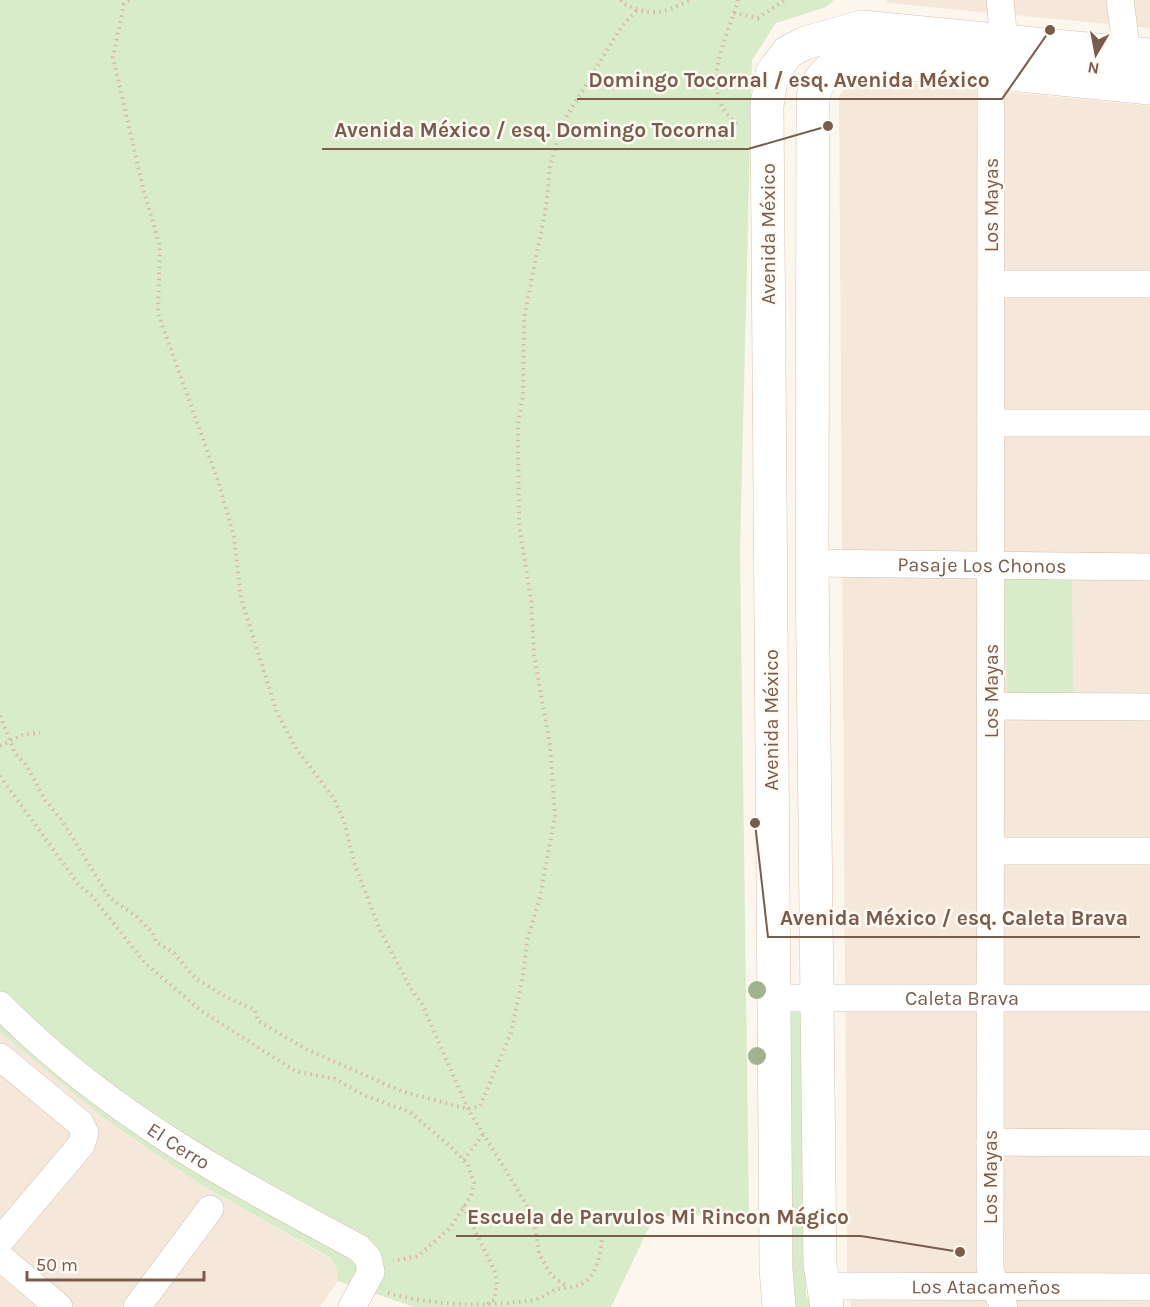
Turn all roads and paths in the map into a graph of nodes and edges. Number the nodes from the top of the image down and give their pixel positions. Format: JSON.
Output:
{"nodes":[{"id":1,"x":129,"y":0,"type":"edge"},
{"id":2,"x":621,"y":0,"type":"edge"},
{"id":3,"x":689,"y":0,"type":"edge"},
{"id":4,"x":738,"y":0,"type":"edge"},
{"id":5,"x":785,"y":0,"type":"edge"},
{"id":6,"x":1000,"y":0,"type":"edge"},
{"id":7,"x":1120,"y":0,"type":"edge"},
{"id":8,"x":637,"y":10,"type":"junction"},
{"id":9,"x":734,"y":13,"type":"junction"},
{"id":10,"x":862,"y":29,"type":"edge"},
{"id":11,"x":1004,"y":41,"type":"junction"},
{"id":12,"x":1138,"y":54,"type":"edge"},
{"id":13,"x":991,"y":72,"type":"junction"},
{"id":14,"x":1150,"y":88,"type":"edge"},
{"id":15,"x":767,"y":139,"type":"junction"},
{"id":16,"x":991,"y":284,"type":"junction"},
{"id":17,"x":1150,"y":284,"type":"edge"},
{"id":18,"x":991,"y":423,"type":"junction"},
{"id":19,"x":1150,"y":423,"type":"edge"},
{"id":20,"x":812,"y":563,"type":"junction"},
{"id":21,"x":991,"y":565,"type":"junction"},
{"id":22,"x":1150,"y":567,"type":"edge"},
{"id":23,"x":991,"y":706,"type":"junction"},
{"id":24,"x":1150,"y":707,"type":"edge"},
{"id":25,"x":0,"y":716,"type":"edge"},
{"id":26,"x":40,"y":733,"type":"dead end"},
{"id":27,"x":10,"y":741,"type":"junction"},
{"id":28,"x":0,"y":746,"type":"edge"},
{"id":29,"x":0,"y":776,"type":"edge"},
{"id":30,"x":991,"y":851,"type":"junction"},
{"id":31,"x":1150,"y":851,"type":"edge"},
{"id":32,"x":773,"y":998,"type":"junction"},
{"id":33,"x":818,"y":998,"type":"junction"},
{"id":34,"x":991,"y":998,"type":"junction"},
{"id":35,"x":1150,"y":998,"type":"edge"},
{"id":36,"x":0,"y":1005,"type":"edge"},
{"id":37,"x":0,"y":1057,"type":"edge"},
{"id":38,"x":468,"y":1109,"type":"junction"},
{"id":39,"x":484,"y":1132,"type":"junction"},
{"id":40,"x":990,"y":1142,"type":"junction"},
{"id":41,"x":1150,"y":1143,"type":"edge"},
{"id":42,"x":464,"y":1160,"type":"junction"},
{"id":43,"x":463,"y":1206,"type":"junction"},
{"id":44,"x":210,"y":1209,"type":"dead end"},
{"id":45,"x":602,"y":1236,"type":"dead end"},
{"id":46,"x":0,"y":1241,"type":"edge"},
{"id":47,"x":0,"y":1257,"type":"edge"},
{"id":48,"x":363,"y":1286,"type":"edge"},
{"id":49,"x":566,"y":1286,"type":"junction"},
{"id":50,"x":1150,"y":1287,"type":"edge"},
{"id":51,"x":825,"y":1296,"type":"edge"},
{"id":52,"x":999,"y":1297,"type":"edge"},
{"id":53,"x":59,"y":1307,"type":"edge"},
{"id":54,"x":137,"y":1307,"type":"edge"},
{"id":55,"x":482,"y":1307,"type":"edge"},
{"id":56,"x":779,"y":1307,"type":"edge"}],
"edges":[{"from":1,"to":38,"type":"path"},
{"from":2,"to":8,"type":"path"},
{"from":3,"to":8,"type":"path"},
{"from":4,"to":9,"type":"path"},
{"from":5,"to":9,"type":"path"},
{"from":6,"to":11,"type":"street"},
{"from":7,"to":12,"type":"street"},
{"from":8,"to":38,"type":"path"},
{"from":9,"to":15,"type":"path"},
{"from":10,"to":11,"type":"main road"},
{"from":10,"to":13,"type":"main road"},
{"from":10,"to":15,"type":"main road","name":"Avenida México"},
{"from":10,"to":20,"type":"main road"},
{"from":11,"to":12,"type":"main road"},
{"from":13,"to":14,"type":"main road"},
{"from":13,"to":16,"type":"street","name":"Los Mayas"},
{"from":15,"to":32,"type":"main road","name":"Avenida México"},
{"from":16,"to":17,"type":"street"},
{"from":16,"to":18,"type":"street","name":"Los Mayas"},
{"from":18,"to":19,"type":"street"},
{"from":18,"to":21,"type":"street","name":"Los Mayas"},
{"from":20,"to":21,"type":"street","name":"Pasaje Los Chonos"},
{"from":20,"to":33,"type":"main road"},
{"from":21,"to":22,"type":"street","name":"Pasaje Los Chonos"},
{"from":21,"to":23,"type":"street","name":"Los Mayas"},
{"from":23,"to":24,"type":"street"},
{"from":23,"to":30,"type":"street","name":"Los Mayas"},
{"from":25,"to":27,"type":"path"},
{"from":26,"to":27,"type":"path"},
{"from":27,"to":28,"type":"path"},
{"from":27,"to":38,"type":"path"},
{"from":29,"to":42,"type":"path"},
{"from":30,"to":31,"type":"street"},
{"from":30,"to":34,"type":"street","name":"Los Mayas"},
{"from":32,"to":33,"type":"street","name":"Caleta Brava"},
{"from":32,"to":56,"type":"main road","name":"Avenida México"},
{"from":33,"to":34,"type":"street","name":"Caleta Brava"},
{"from":33,"to":51,"type":"main road"},
{"from":34,"to":35,"type":"street","name":"Caleta Brava"},
{"from":34,"to":40,"type":"street","name":"Los Mayas"},
{"from":36,"to":48,"type":"street","name":"El Cerro"},
{"from":37,"to":46,"type":"street"},
{"from":38,"to":39,"type":"path"},
{"from":39,"to":42,"type":"path"},
{"from":39,"to":49,"type":"path"},
{"from":40,"to":41,"type":"street"},
{"from":40,"to":52,"type":"street","name":"Los Mayas"},
{"from":42,"to":43,"type":"path"},
{"from":43,"to":48,"type":"path"},
{"from":43,"to":55,"type":"path"},
{"from":44,"to":54,"type":"street"},
{"from":45,"to":49,"type":"path"},
{"from":47,"to":53,"type":"street"},
{"from":48,"to":55,"type":"path"},
{"from":49,"to":55,"type":"path"},
{"from":50,"to":52,"type":"street","name":"Los Atacameños"},
{"from":51,"to":52,"type":"street","name":"Los Atacameños"}]}
